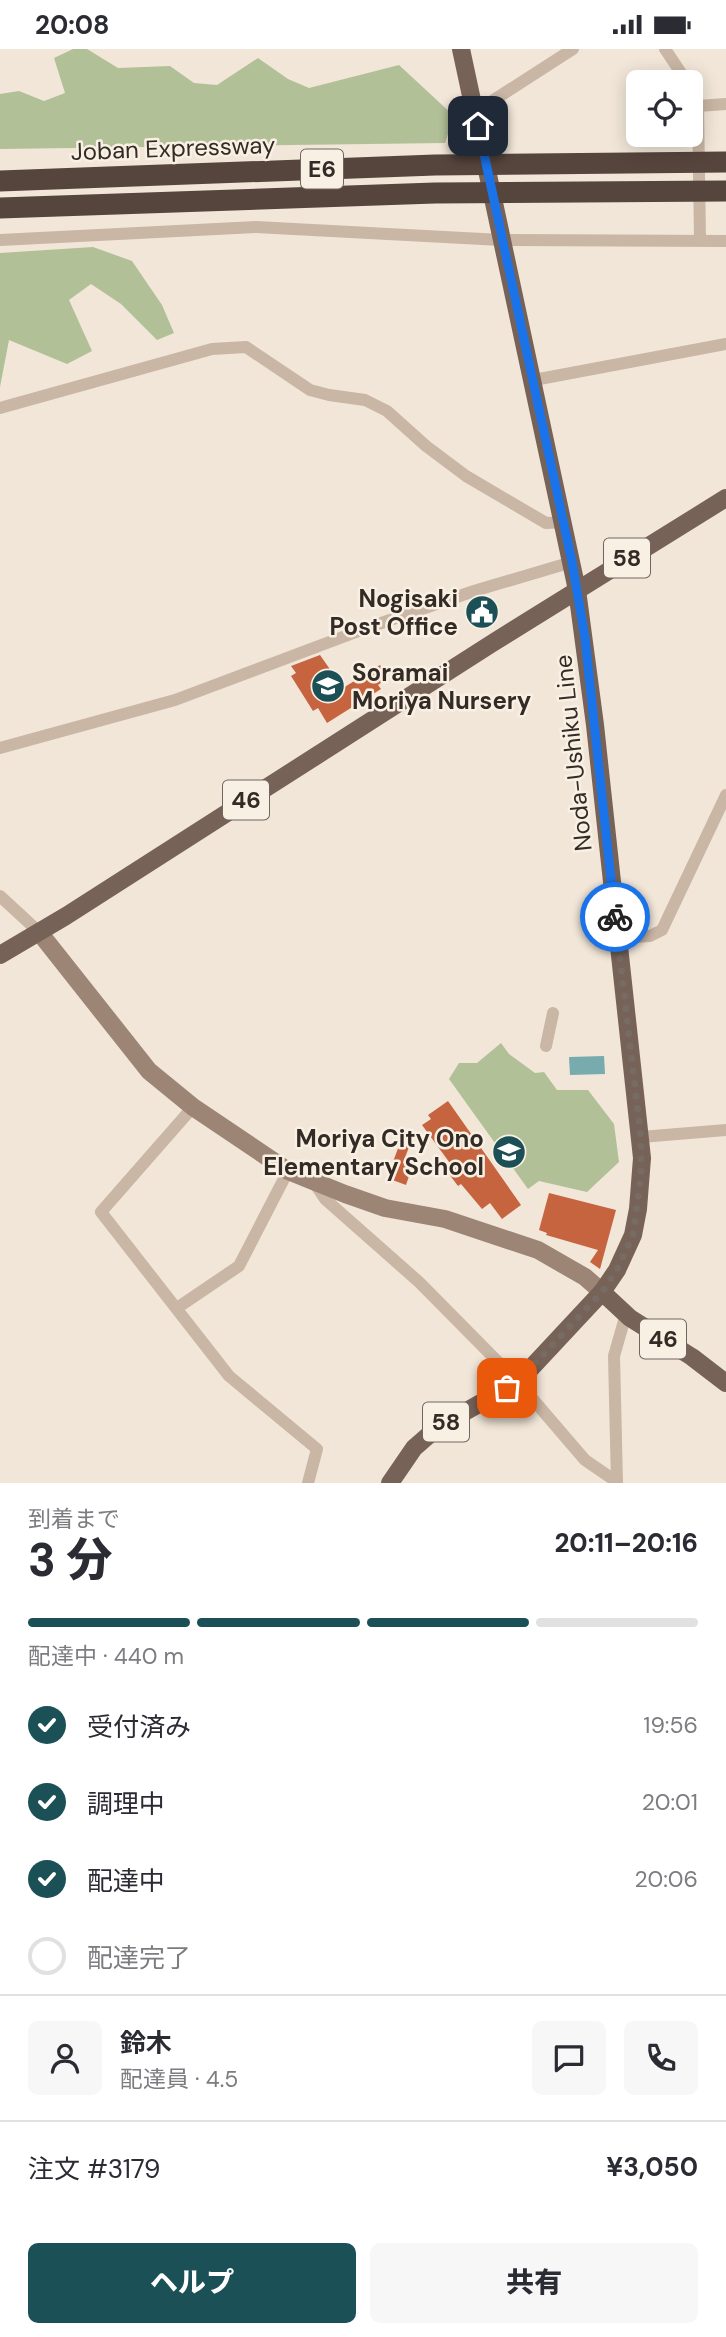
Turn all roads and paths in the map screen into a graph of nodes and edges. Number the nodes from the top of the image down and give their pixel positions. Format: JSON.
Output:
{"nodes":[{"id":1,"x":461,"y":49,"type":"edge"},
{"id":2,"x":573,"y":49,"type":"edge"},
{"id":3,"x":666,"y":49,"type":"edge"},
{"id":4,"x":679,"y":70,"type":"edge"},
{"id":5,"x":726,"y":104,"type":"edge"},
{"id":6,"x":703,"y":106,"type":"edge"},
{"id":7,"x":475,"y":112,"type":"junction"},
{"id":8,"x":698,"y":147,"type":"edge"},
{"id":9,"x":726,"y":154,"type":"edge"},
{"id":10,"x":644,"y":162,"type":"junction"},
{"id":11,"x":726,"y":162,"type":"edge"},
{"id":12,"x":0,"y":181,"type":"edge"},
{"id":13,"x":556,"y":191,"type":"junction"},
{"id":14,"x":726,"y":191,"type":"edge"},
{"id":15,"x":726,"y":201,"type":"edge"},
{"id":16,"x":0,"y":208,"type":"edge"},
{"id":17,"x":0,"y":240,"type":"edge"},
{"id":18,"x":501,"y":240,"type":"junction"},
{"id":19,"x":700,"y":240,"type":"junction"},
{"id":20,"x":726,"y":241,"type":"edge"},
{"id":21,"x":726,"y":344,"type":"edge"},
{"id":22,"x":534,"y":380,"type":"junction"},
{"id":23,"x":0,"y":408,"type":"edge"},
{"id":24,"x":726,"y":498,"type":"edge"},
{"id":25,"x":564,"y":522,"type":"junction"},
{"id":26,"x":572,"y":562,"type":"junction"},
{"id":27,"x":577,"y":590,"type":"junction"},
{"id":28,"x":0,"y":748,"type":"edge"},
{"id":29,"x":726,"y":795,"type":"edge"},
{"id":30,"x":0,"y":896,"type":"edge"},
{"id":31,"x":39,"y":933,"type":"junction"},
{"id":32,"x":618,"y":938,"type":"junction"},
{"id":33,"x":0,"y":955,"type":"edge"},
{"id":34,"x":553,"y":1013,"type":"dead end"},
{"id":35,"x":546,"y":1046,"type":"dead end"},
{"id":36,"x":193,"y":1107,"type":"junction"},
{"id":37,"x":726,"y":1130,"type":"edge"},
{"id":38,"x":641,"y":1137,"type":"junction"},
{"id":39,"x":288,"y":1171,"type":"junction"},
{"id":40,"x":313,"y":1181,"type":"junction"},
{"id":41,"x":602,"y":1292,"type":"junction"},
{"id":42,"x":177,"y":1308,"type":"junction"},
{"id":43,"x":626,"y":1314,"type":"junction"},
{"id":44,"x":518,"y":1382,"type":"junction"},
{"id":45,"x":726,"y":1383,"type":"edge"},
{"id":46,"x":308,"y":1483,"type":"edge"},
{"id":47,"x":390,"y":1483,"type":"edge"},
{"id":48,"x":617,"y":1483,"type":"edge"}],
"edges":[{"from":1,"to":7,"type":"main road","name":"Noda-Ushiku Line"},
{"from":2,"to":7,"type":"street"},
{"from":3,"to":4,"type":"street"},
{"from":5,"to":6,"type":"street"},
{"from":7,"to":18,"type":"main road","name":"Noda-Ushiku Line"},
{"from":8,"to":19,"type":"street"},
{"from":9,"to":10,"type":"highway"},
{"from":10,"to":11,"type":"highway","name":"Joban Expressway","number":"E6"},
{"from":10,"to":12,"type":"highway","name":"Joban Expressway","number":"E6"},
{"from":13,"to":14,"type":"highway","number":"E6"},
{"from":13,"to":15,"type":"highway"},
{"from":13,"to":16,"type":"highway","number":"E6"},
{"from":17,"to":18,"type":"street"},
{"from":18,"to":19,"type":"street"},
{"from":18,"to":22,"type":"main road","name":"Noda-Ushiku Line"},
{"from":19,"to":20,"type":"street"},
{"from":21,"to":22,"type":"street"},
{"from":22,"to":25,"type":"main road","name":"Noda-Ushiku Line"},
{"from":23,"to":25,"type":"street"},
{"from":24,"to":27,"type":"main road","number":"58"},
{"from":25,"to":26,"type":"main road","name":"Noda-Ushiku Line"},
{"from":26,"to":27,"type":"main road","name":"Noda-Ushiku Line"},
{"from":26,"to":28,"type":"street"},
{"from":27,"to":31,"type":"main road","number":"46"},
{"from":27,"to":32,"type":"main road","name":"Noda-Ushiku Line"},
{"from":29,"to":32,"type":"street"},
{"from":30,"to":31,"type":"street"},
{"from":31,"to":33,"type":"main road","number":"46"},
{"from":31,"to":36,"type":"street"},
{"from":32,"to":38,"type":"main road","name":"Noda-Ushiku Line"},
{"from":34,"to":35,"type":"street"},
{"from":36,"to":39,"type":"street"},
{"from":36,"to":42,"type":"street"},
{"from":37,"to":38,"type":"street"},
{"from":38,"to":41,"type":"main road","name":"Noda-Ushiku Line"},
{"from":39,"to":40,"type":"street"},
{"from":39,"to":42,"type":"street"},
{"from":40,"to":41,"type":"street"},
{"from":40,"to":44,"type":"street"},
{"from":41,"to":43,"type":"main road","number":"46"},
{"from":41,"to":44,"type":"main road","number":"58"},
{"from":42,"to":46,"type":"street"},
{"from":43,"to":45,"type":"main road","number":"46"},
{"from":43,"to":48,"type":"street"},
{"from":44,"to":47,"type":"main road","number":"58"},
{"from":44,"to":48,"type":"street"}]}
